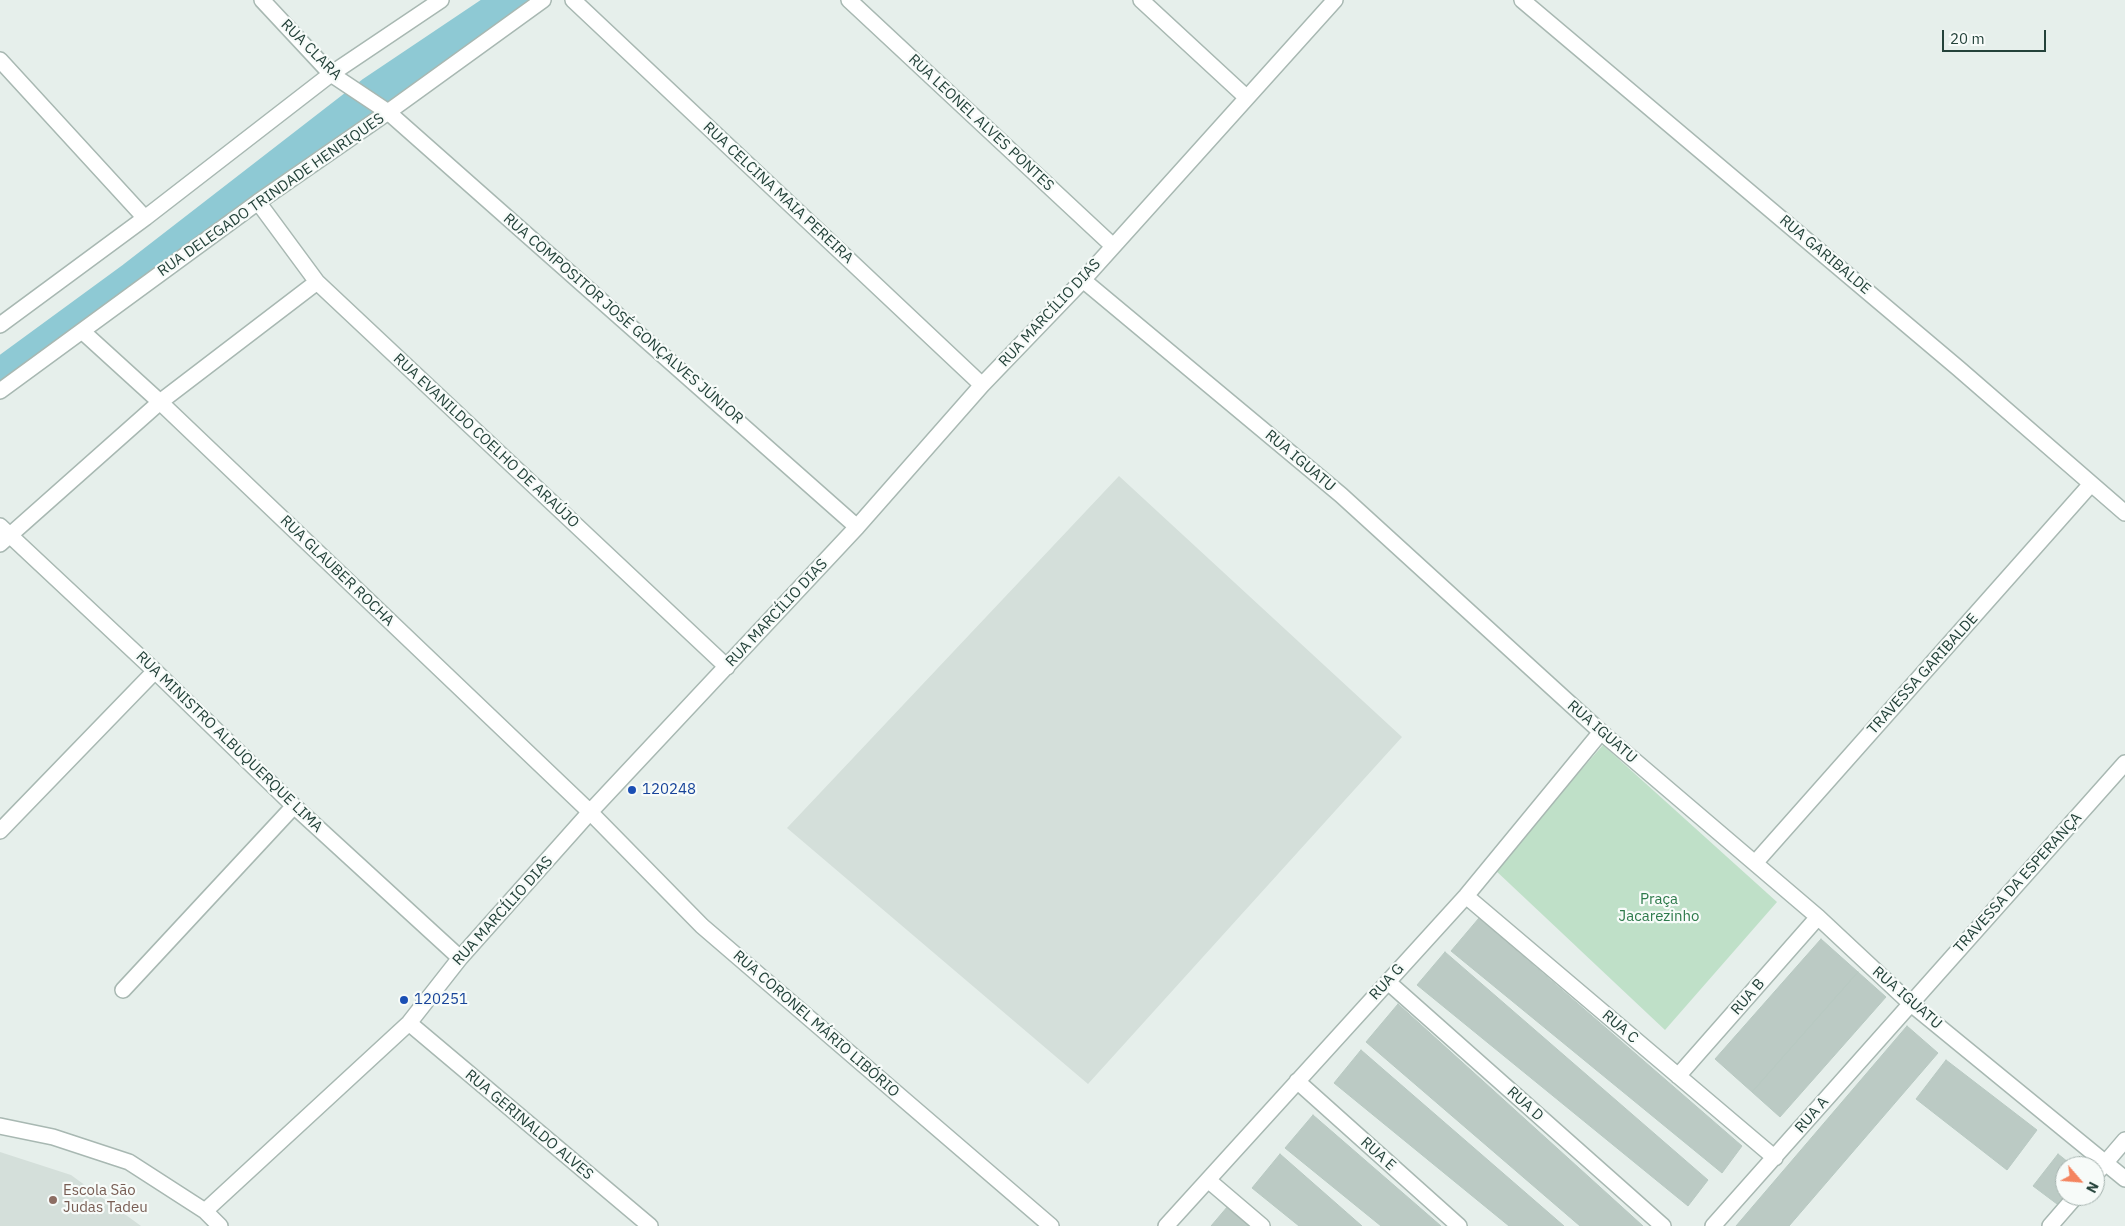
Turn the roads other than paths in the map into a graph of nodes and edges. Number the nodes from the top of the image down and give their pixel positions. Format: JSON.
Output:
{"nodes":[{"id":1,"x":262,"y":0,"type":"edge"},
{"id":2,"x":441,"y":0,"type":"edge"},
{"id":3,"x":543,"y":0,"type":"edge"},
{"id":4,"x":573,"y":0,"type":"edge"},
{"id":5,"x":849,"y":0,"type":"edge"},
{"id":6,"x":1141,"y":0,"type":"edge"},
{"id":7,"x":1335,"y":0,"type":"edge"},
{"id":8,"x":1522,"y":0,"type":"edge"},
{"id":9,"x":0,"y":60,"type":"edge"},
{"id":10,"x":331,"y":74,"type":"junction"},
{"id":11,"x":1246,"y":97,"type":"junction"},
{"id":12,"x":388,"y":112,"type":"junction"},
{"id":13,"x":258,"y":202,"type":"junction"},
{"id":14,"x":145,"y":218,"type":"junction"},
{"id":15,"x":1113,"y":246,"type":"junction"},
{"id":16,"x":1083,"y":280,"type":"junction"},
{"id":17,"x":317,"y":282,"type":"junction"},
{"id":18,"x":0,"y":326,"type":"edge"},
{"id":19,"x":82,"y":331,"type":"junction"},
{"id":20,"x":982,"y":385,"type":"junction"},
{"id":21,"x":0,"y":391,"type":"edge"},
{"id":22,"x":160,"y":402,"type":"junction"},
{"id":23,"x":2091,"y":484,"type":"junction"},
{"id":24,"x":2125,"y":513,"type":"edge"},
{"id":25,"x":857,"y":527,"type":"junction"},
{"id":26,"x":3,"y":535,"type":"edge"},
{"id":27,"x":727,"y":667,"type":"junction"},
{"id":28,"x":155,"y":671,"type":"junction"},
{"id":29,"x":1601,"y":732,"type":"junction"},
{"id":30,"x":2125,"y":763,"type":"edge"},
{"id":31,"x":294,"y":806,"type":"junction"},
{"id":32,"x":590,"y":812,"type":"junction"},
{"id":33,"x":0,"y":831,"type":"edge"},
{"id":34,"x":1756,"y":863,"type":"junction"},
{"id":35,"x":1466,"y":896,"type":"junction"},
{"id":36,"x":1818,"y":917,"type":"junction"},
{"id":37,"x":460,"y":958,"type":"junction"},
{"id":38,"x":1388,"y":982,"type":"junction"},
{"id":39,"x":122,"y":990,"type":"dead end"},
{"id":40,"x":1910,"y":1003,"type":"junction"},
{"id":41,"x":409,"y":1023,"type":"junction"},
{"id":42,"x":1678,"y":1076,"type":"junction"},
{"id":43,"x":1297,"y":1082,"type":"junction"},
{"id":44,"x":0,"y":1126,"type":"edge"},
{"id":45,"x":2125,"y":1140,"type":"edge"},
{"id":46,"x":1775,"y":1158,"type":"junction"},
{"id":47,"x":2106,"y":1163,"type":"junction"},
{"id":48,"x":2125,"y":1179,"type":"edge"},
{"id":49,"x":1208,"y":1180,"type":"junction"},
{"id":50,"x":2067,"y":1206,"type":"edge"},
{"id":51,"x":205,"y":1211,"type":"junction"},
{"id":52,"x":220,"y":1226,"type":"edge"},
{"id":53,"x":650,"y":1226,"type":"edge"},
{"id":54,"x":1050,"y":1226,"type":"edge"},
{"id":55,"x":1166,"y":1226,"type":"edge"},
{"id":56,"x":1262,"y":1226,"type":"edge"},
{"id":57,"x":1459,"y":1226,"type":"edge"},
{"id":58,"x":1663,"y":1226,"type":"edge"},
{"id":59,"x":1713,"y":1226,"type":"edge"},
{"id":60,"x":2050,"y":1226,"type":"edge"}],
"edges":[{"from":1,"to":10,"type":"street","name":"RUA CLARA"},
{"from":2,"to":10,"type":"street"},
{"from":3,"to":12,"type":"street","name":"RUA DELEGADO TRINDADE HENRIQUES"},
{"from":4,"to":20,"type":"street","name":"RUA CELCINA MAIA PEREIRA"},
{"from":5,"to":15,"type":"street","name":"RUA LEONEL ALVES PONTES"},
{"from":6,"to":11,"type":"street"},
{"from":7,"to":11,"type":"street","name":"RUA MARCÍLIO DIAS"},
{"from":8,"to":23,"type":"street","name":"RUA GARIBALDE"},
{"from":9,"to":14,"type":"street"},
{"from":10,"to":12,"type":"street","name":"RUA CLARA"},
{"from":10,"to":14,"type":"street"},
{"from":11,"to":15,"type":"street","name":"RUA MARCÍLIO DIAS"},
{"from":12,"to":13,"type":"street","name":"RUA DELEGADO TRINDADE HENRIQUES"},
{"from":12,"to":25,"type":"street","name":"RUA COMPOSITOR JOSÉ GONÇALVES JÚNIOR"},
{"from":13,"to":17,"type":"street","name":"RUA EVANILDO COELHO DE ARAÚJO"},
{"from":13,"to":19,"type":"street","name":"RUA DELEGADO TRINDADE HENRIQUES"},
{"from":14,"to":18,"type":"street"},
{"from":15,"to":16,"type":"street","name":"RUA MARCÍLIO DIAS"},
{"from":16,"to":20,"type":"street","name":"RUA MARCÍLIO DIAS"},
{"from":16,"to":29,"type":"street","name":"RUA IGUATU"},
{"from":17,"to":22,"type":"street"},
{"from":17,"to":27,"type":"street","name":"RUA EVANILDO COELHO DE ARAÚJO"},
{"from":19,"to":21,"type":"street","name":"RUA DELEGADO TRINDADE HENRIQUES"},
{"from":19,"to":22,"type":"street","name":"RUA GLAUBER ROCHA"},
{"from":20,"to":25,"type":"street","name":"RUA MARCÍLIO DIAS"},
{"from":22,"to":26,"type":"street"},
{"from":22,"to":32,"type":"street","name":"RUA GLAUBER ROCHA"},
{"from":23,"to":24,"type":"street","name":"RUA GARIBALDE"},
{"from":23,"to":34,"type":"street","name":"TRAVESSA GARIBALDE"},
{"from":25,"to":27,"type":"street","name":"RUA MARCÍLIO DIAS"},
{"from":26,"to":28,"type":"street","name":"RUA MINISTRO ALBUQUERQUE LIMA"},
{"from":27,"to":32,"type":"street","name":"RUA MARCÍLIO DIAS"},
{"from":28,"to":31,"type":"street","name":"RUA MINISTRO ALBUQUERQUE LIMA"},
{"from":28,"to":33,"type":"street"},
{"from":29,"to":34,"type":"street","name":"RUA IGUATU"},
{"from":29,"to":35,"type":"street","name":"RUA G"},
{"from":30,"to":40,"type":"street","name":"TRAVESSA DA ESPERANÇA"},
{"from":31,"to":37,"type":"street","name":"RUA MINISTRO ALBUQUERQUE LIMA"},
{"from":31,"to":39,"type":"street"},
{"from":32,"to":37,"type":"street","name":"RUA MARCÍLIO DIAS"},
{"from":32,"to":54,"type":"street","name":"RUA CORONEL MÁRIO LIBÓRIO"},
{"from":34,"to":36,"type":"street","name":"RUA IGUATU"},
{"from":35,"to":38,"type":"street","name":"RUA G"},
{"from":35,"to":42,"type":"street","name":"RUA C"},
{"from":36,"to":40,"type":"street","name":"RUA IGUATU"},
{"from":36,"to":42,"type":"street","name":"RUA B"},
{"from":37,"to":41,"type":"street","name":"RUA MARCÍLIO DIAS"},
{"from":38,"to":43,"type":"street","name":"RUA G"},
{"from":38,"to":58,"type":"street","name":"RUA D"},
{"from":40,"to":46,"type":"street","name":"RUA A"},
{"from":40,"to":47,"type":"street","name":"RUA IGUATU"},
{"from":41,"to":51,"type":"street","name":"RUA MARCÍLIO DIAS"},
{"from":41,"to":53,"type":"street","name":"RUA GERINALDO ALVES"},
{"from":42,"to":46,"type":"street","name":"RUA C"},
{"from":43,"to":49,"type":"street","name":"RUA G"},
{"from":43,"to":57,"type":"street","name":"RUA E"},
{"from":44,"to":51,"type":"street"},
{"from":45,"to":47,"type":"street"},
{"from":46,"to":59,"type":"street","name":"RUA A"},
{"from":47,"to":48,"type":"street","name":"RUA IGUATU"},
{"from":49,"to":55,"type":"street","name":"RUA G"},
{"from":49,"to":56,"type":"street"},
{"from":50,"to":60,"type":"street"},
{"from":51,"to":52,"type":"street"}]}
